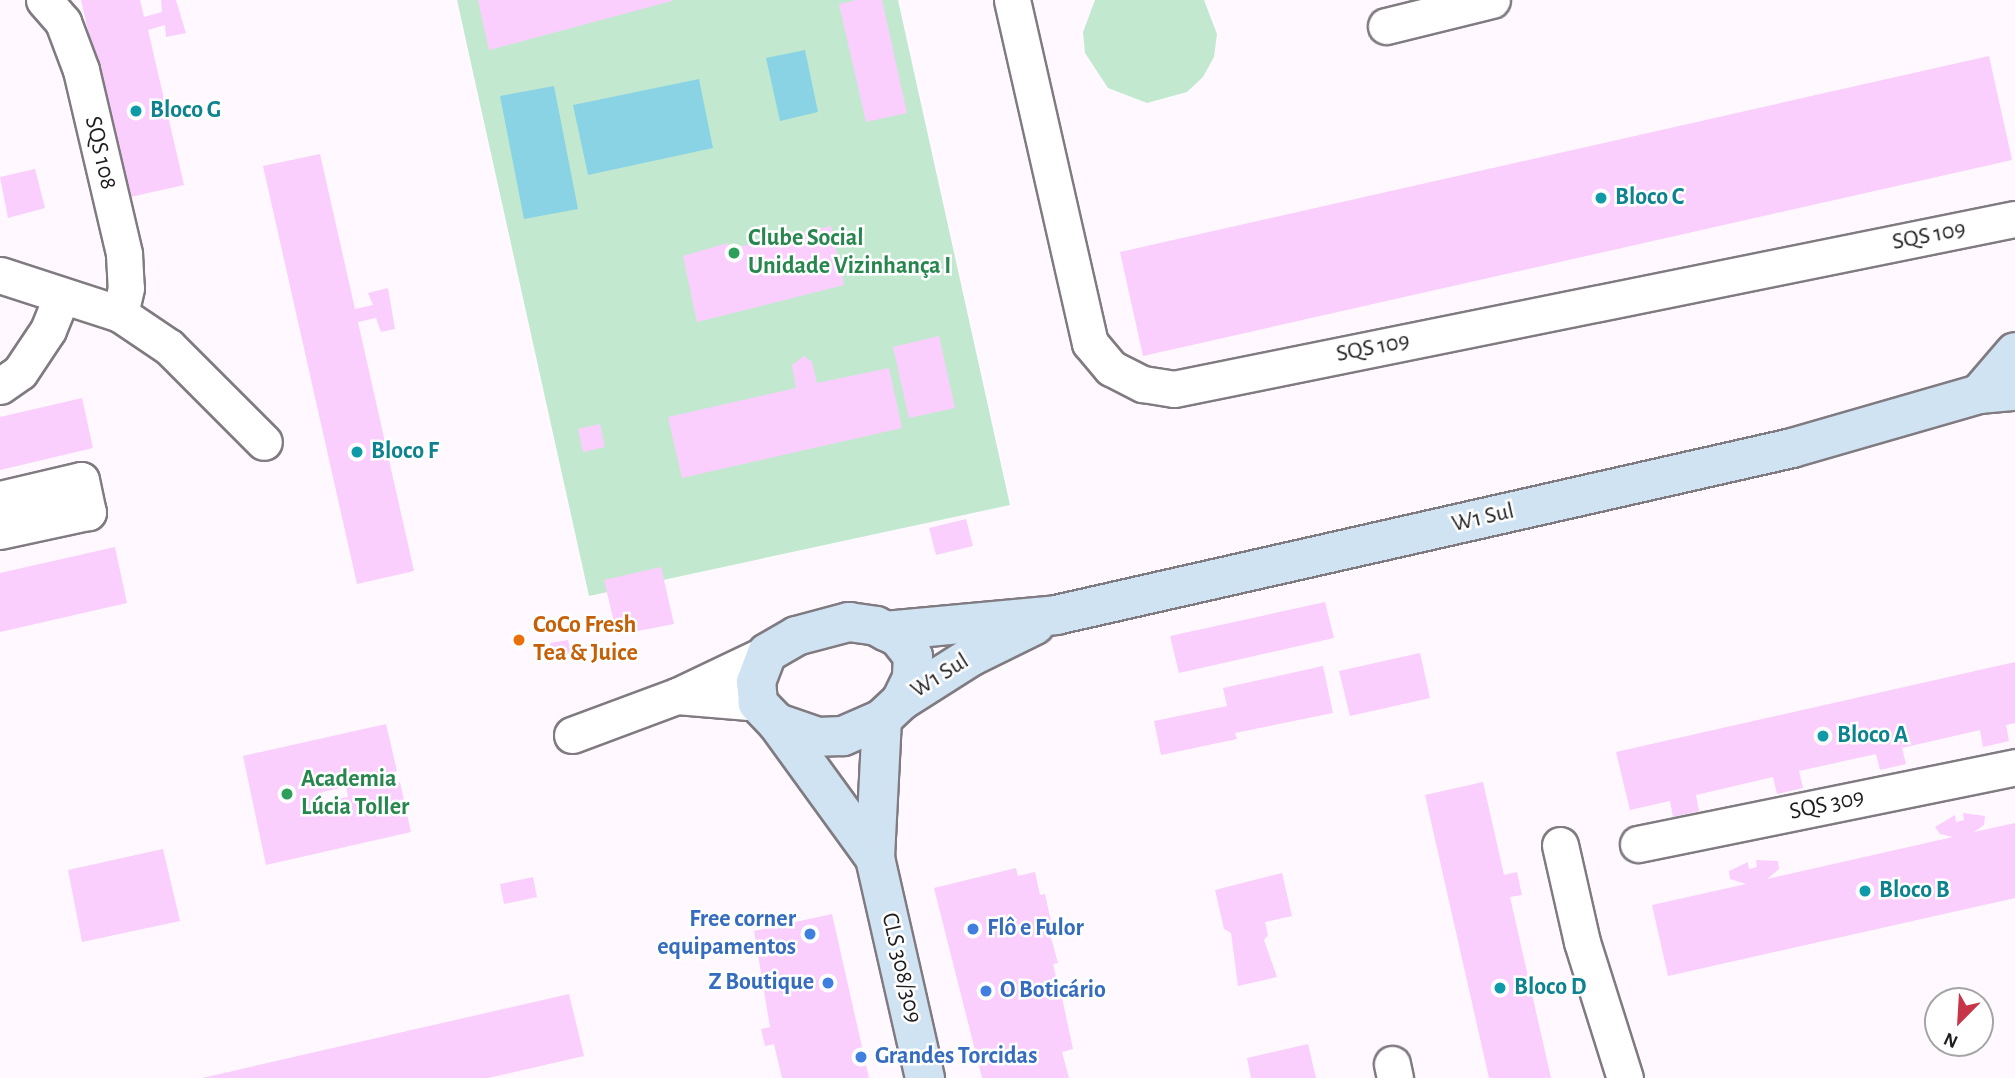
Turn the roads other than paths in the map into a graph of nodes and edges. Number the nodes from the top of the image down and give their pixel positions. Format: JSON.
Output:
{"nodes":[{"id":1,"x":44,"y":0,"type":"edge"},
{"id":2,"x":1012,"y":0,"type":"edge"},
{"id":3,"x":1492,"y":0,"type":"edge"},
{"id":4,"x":1386,"y":26,"type":"dead end"},
{"id":5,"x":2015,"y":219,"type":"edge"},
{"id":6,"x":0,"y":275,"type":"edge"},
{"id":7,"x":62,"y":296,"type":"junction"},
{"id":8,"x":120,"y":314,"type":"junction"},
{"id":9,"x":2015,"y":352,"type":"edge"},
{"id":10,"x":0,"y":386,"type":"edge"},
{"id":11,"x":1997,"y":392,"type":"edge"},
{"id":12,"x":2015,"y":412,"type":"edge"},
{"id":13,"x":1909,"y":418,"type":"junction"},
{"id":14,"x":264,"y":442,"type":"dead end"},
{"id":15,"x":0,"y":499,"type":"edge"},
{"id":16,"x":0,"y":531,"type":"edge"},
{"id":17,"x":1056,"y":615,"type":"junction"},
{"id":18,"x":885,"y":631,"type":"junction"},
{"id":19,"x":767,"y":653,"type":"junction"},
{"id":20,"x":677,"y":696,"type":"junction"},
{"id":21,"x":891,"y":710,"type":"junction"},
{"id":22,"x":768,"y":713,"type":"junction"},
{"id":23,"x":572,"y":735,"type":"dead end"},
{"id":24,"x":2015,"y":767,"type":"edge"},
{"id":25,"x":1639,"y":844,"type":"dead end"},
{"id":26,"x":1560,"y":845,"type":"dead end"},
{"id":27,"x":875,"y":858,"type":"junction"},
{"id":28,"x":925,"y":1078,"type":"edge"},
{"id":29,"x":1625,"y":1078,"type":"edge"}],
"edges":[{"from":1,"to":8,"type":"street","name":"SQS 108"},
{"from":2,"to":5,"type":"street","name":"SQS 109"},
{"from":3,"to":4,"type":"street"},
{"from":6,"to":7,"type":"street"},
{"from":7,"to":8,"type":"street"},
{"from":7,"to":10,"type":"street"},
{"from":8,"to":14,"type":"street"},
{"from":9,"to":11,"type":"street"},
{"from":11,"to":13,"type":"street","name":"W1 Sul"},
{"from":12,"to":13,"type":"street","name":"W1 Sul"},
{"from":13,"to":17,"type":"street","name":"W1 Sul"},
{"from":15,"to":16,"type":"street"},
{"from":17,"to":18,"type":"street","name":"W1 Sul"},
{"from":17,"to":21,"type":"street","name":"W1 Sul"},
{"from":18,"to":19,"type":"street"},
{"from":18,"to":21,"type":"street"},
{"from":19,"to":20,"type":"street"},
{"from":19,"to":22,"type":"street"},
{"from":20,"to":22,"type":"street"},
{"from":20,"to":23,"type":"street"},
{"from":21,"to":22,"type":"street"},
{"from":21,"to":27,"type":"street","name":"CLS 308/309"},
{"from":22,"to":27,"type":"street","name":"CLS 308/309"},
{"from":24,"to":25,"type":"street","name":"SQS 309"},
{"from":26,"to":29,"type":"street"},
{"from":27,"to":28,"type":"street","name":"CLS 308/309"}]}
